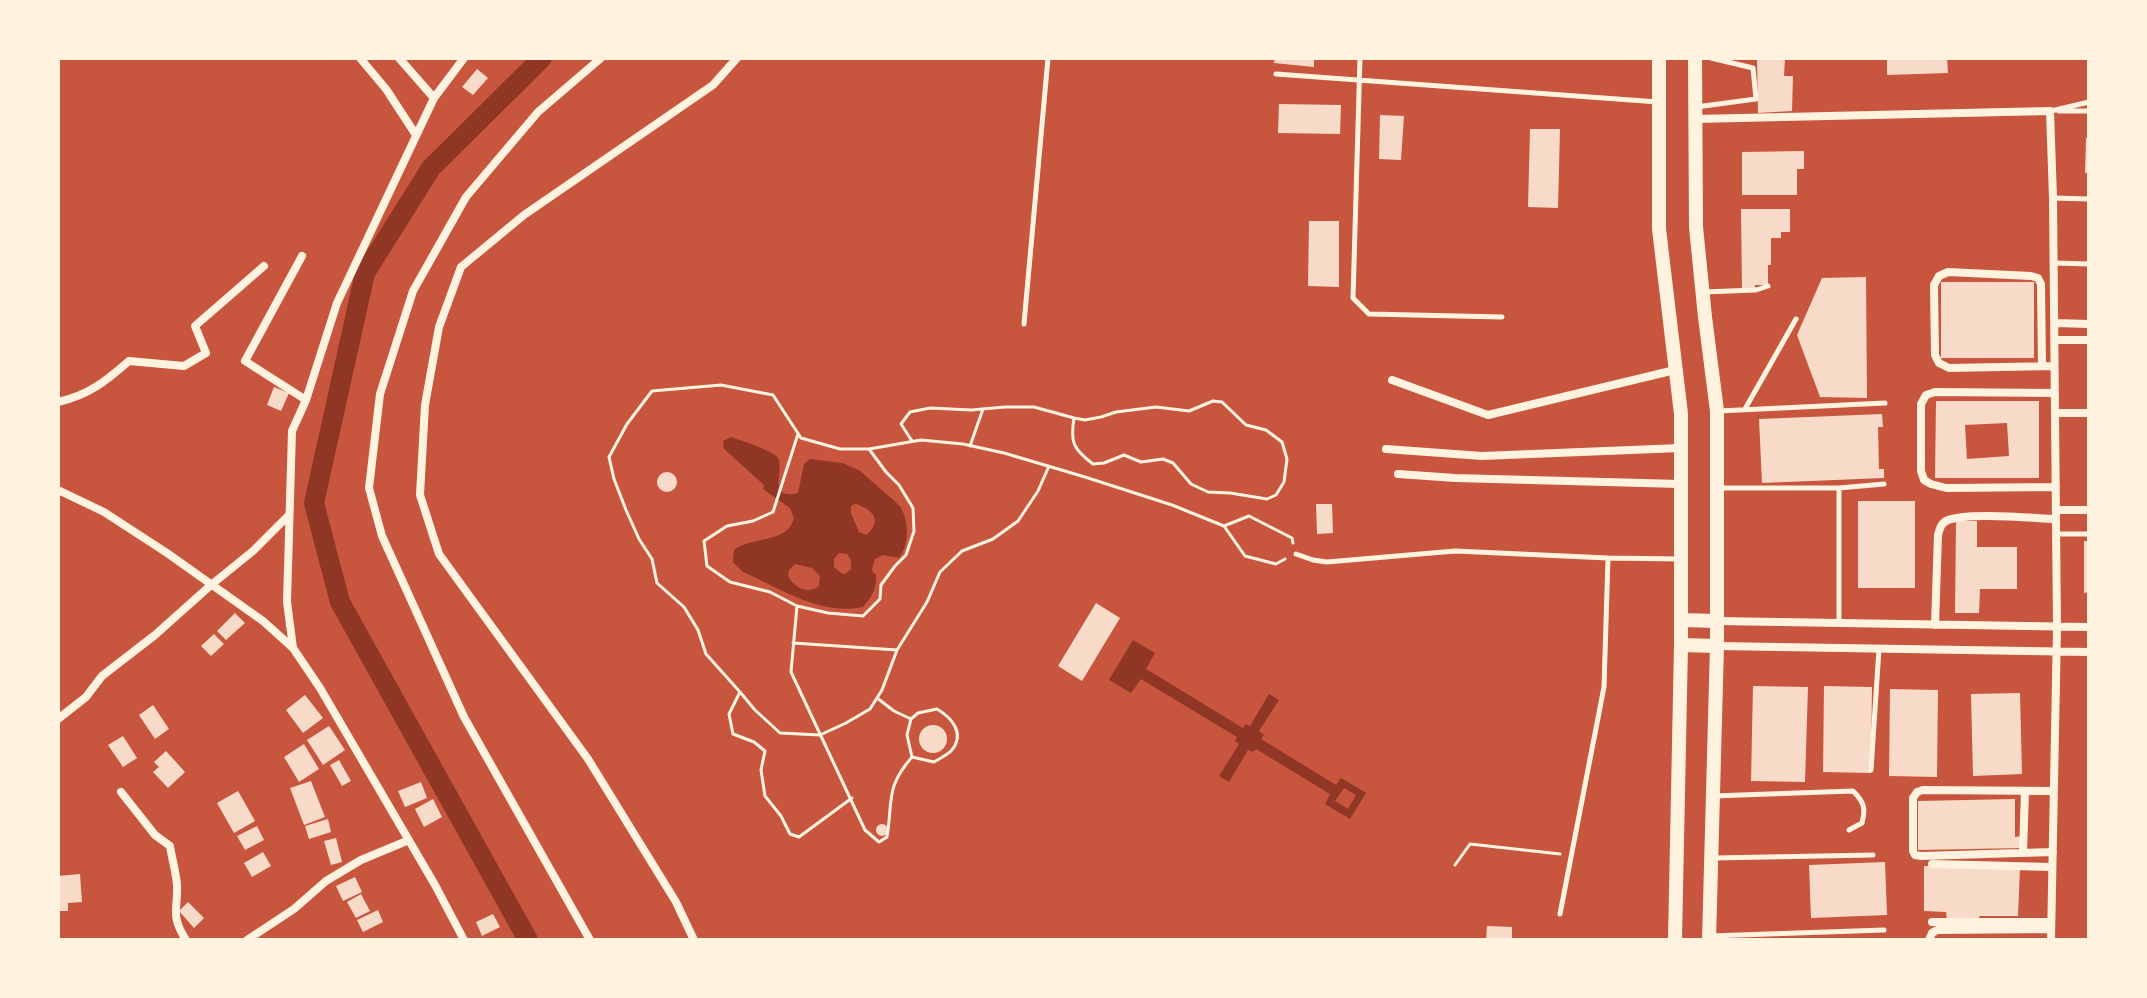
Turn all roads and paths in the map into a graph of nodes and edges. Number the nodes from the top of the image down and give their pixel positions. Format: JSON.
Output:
{"nodes":[{"id":1,"x":360,"y":58,"type":"edge"},
{"id":2,"x":399,"y":58,"type":"edge"},
{"id":3,"x":464,"y":58,"type":"edge"},
{"id":4,"x":601,"y":58,"type":"edge"},
{"id":5,"x":737,"y":58,"type":"edge"},
{"id":6,"x":1048,"y":58,"type":"edge"},
{"id":7,"x":1360,"y":58,"type":"edge"},
{"id":8,"x":1659,"y":58,"type":"edge"},
{"id":9,"x":1695,"y":58,"type":"edge"},
{"id":10,"x":1711,"y":58,"type":"edge"},
{"id":11,"x":1276,"y":74,"type":"dead end"},
{"id":12,"x":1359,"y":79,"type":"junction"},
{"id":13,"x":434,"y":98,"type":"junction"},
{"id":14,"x":2089,"y":102,"type":"edge"},
{"id":15,"x":1659,"y":103,"type":"junction"},
{"id":16,"x":2050,"y":111,"type":"junction"},
{"id":17,"x":2089,"y":111,"type":"edge"},
{"id":18,"x":1695,"y":113,"type":"junction"},
{"id":19,"x":416,"y":135,"type":"junction"},
{"id":20,"x":2053,"y":198,"type":"junction"},
{"id":21,"x":2089,"y":199,"type":"edge"},
{"id":22,"x":302,"y":256,"type":"dead end"},
{"id":23,"x":2054,"y":263,"type":"junction"},
{"id":24,"x":2089,"y":264,"type":"edge"},
{"id":25,"x":264,"y":266,"type":"dead end"},
{"id":26,"x":1768,"y":286,"type":"dead end"},
{"id":27,"x":1702,"y":292,"type":"junction"},
{"id":28,"x":1502,"y":317,"type":"dead end"},
{"id":29,"x":1796,"y":319,"type":"dead end"},
{"id":30,"x":2055,"y":323,"type":"junction"},
{"id":31,"x":1024,"y":324,"type":"dead end"},
{"id":32,"x":2089,"y":324,"type":"edge"},
{"id":33,"x":2055,"y":340,"type":"junction"},
{"id":34,"x":2089,"y":340,"type":"edge"},
{"id":35,"x":2042,"y":366,"type":"junction"},
{"id":36,"x":2054,"y":366,"type":"junction"},
{"id":37,"x":1675,"y":370,"type":"junction"},
{"id":38,"x":1392,"y":380,"type":"dead end"},
{"id":39,"x":2055,"y":393,"type":"junction"},
{"id":40,"x":306,"y":400,"type":"junction"},
{"id":41,"x":58,"y":402,"type":"edge"},
{"id":42,"x":1885,"y":403,"type":"dead end"},
{"id":43,"x":983,"y":409,"type":"junction"},
{"id":44,"x":1745,"y":410,"type":"junction"},
{"id":45,"x":1717,"y":411,"type":"junction"},
{"id":46,"x":2055,"y":413,"type":"junction"},
{"id":47,"x":2089,"y":413,"type":"edge"},
{"id":48,"x":1074,"y":418,"type":"junction"},
{"id":49,"x":798,"y":434,"type":"junction"},
{"id":50,"x":912,"y":441,"type":"junction"},
{"id":51,"x":970,"y":446,"type":"junction"},
{"id":52,"x":1680,"y":448,"type":"junction"},
{"id":53,"x":869,"y":449,"type":"junction"},
{"id":54,"x":1386,"y":449,"type":"dead end"},
{"id":55,"x":1049,"y":466,"type":"junction"},
{"id":56,"x":1398,"y":474,"type":"dead end"},
{"id":57,"x":1680,"y":484,"type":"junction"},
{"id":58,"x":1884,"y":484,"type":"dead end"},
{"id":59,"x":2056,"y":487,"type":"junction"},
{"id":60,"x":1717,"y":488,"type":"junction"},
{"id":61,"x":1839,"y":488,"type":"junction"},
{"id":62,"x":58,"y":490,"type":"edge"},
{"id":63,"x":2089,"y":510,"type":"edge"},
{"id":64,"x":2056,"y":514,"type":"junction"},
{"id":65,"x":290,"y":515,"type":"junction"},
{"id":66,"x":1224,"y":526,"type":"junction"},
{"id":67,"x":2056,"y":534,"type":"junction"},
{"id":68,"x":2089,"y":534,"type":"edge"},
{"id":69,"x":1296,"y":554,"type":"junction"},
{"id":70,"x":1608,"y":558,"type":"junction"},
{"id":71,"x":1681,"y":559,"type":"junction"},
{"id":72,"x":211,"y":585,"type":"junction"},
{"id":73,"x":797,"y":606,"type":"junction"},
{"id":74,"x":1681,"y":620,"type":"junction"},
{"id":75,"x":1717,"y":621,"type":"junction"},
{"id":76,"x":1839,"y":623,"type":"junction"},
{"id":77,"x":1935,"y":625,"type":"junction"},
{"id":78,"x":2089,"y":627,"type":"edge"},
{"id":79,"x":2057,"y":628,"type":"junction"},
{"id":80,"x":793,"y":643,"type":"junction"},
{"id":81,"x":1681,"y":645,"type":"junction"},
{"id":82,"x":1717,"y":646,"type":"junction"},
{"id":83,"x":293,"y":648,"type":"junction"},
{"id":84,"x":1879,"y":649,"type":"junction"},
{"id":85,"x":897,"y":650,"type":"junction"},
{"id":86,"x":2089,"y":652,"type":"edge"},
{"id":87,"x":2056,"y":653,"type":"junction"},
{"id":88,"x":740,"y":692,"type":"junction"},
{"id":89,"x":877,"y":697,"type":"junction"},
{"id":90,"x":58,"y":719,"type":"edge"},
{"id":91,"x":911,"y":719,"type":"junction"},
{"id":92,"x":820,"y":735,"type":"junction"},
{"id":93,"x":912,"y":757,"type":"junction"},
{"id":94,"x":1871,"y":770,"type":"dead end"},
{"id":95,"x":2025,"y":791,"type":"junction"},
{"id":96,"x":2054,"y":791,"type":"junction"},
{"id":97,"x":121,"y":792,"type":"dead end"},
{"id":98,"x":1712,"y":796,"type":"junction"},
{"id":99,"x":852,"y":798,"type":"junction"},
{"id":100,"x":1849,"y":830,"type":"dead end"},
{"id":101,"x":409,"y":840,"type":"junction"},
{"id":102,"x":2053,"y":852,"type":"junction"},
{"id":103,"x":2023,"y":853,"type":"junction"},
{"id":104,"x":1873,"y":855,"type":"dead end"},
{"id":105,"x":1572,"y":856,"type":"junction"},
{"id":106,"x":1710,"y":858,"type":"junction"},
{"id":107,"x":1932,"y":864,"type":"dead end"},
{"id":108,"x":1455,"y":865,"type":"dead end"},
{"id":109,"x":2052,"y":867,"type":"junction"},
{"id":110,"x":1560,"y":914,"type":"dead end"},
{"id":111,"x":1932,"y":922,"type":"dead end"},
{"id":112,"x":2051,"y":926,"type":"junction"},
{"id":113,"x":1884,"y":930,"type":"dead end"},
{"id":114,"x":1709,"y":938,"type":"edge"},
{"id":115,"x":186,"y":940,"type":"edge"},
{"id":116,"x":247,"y":940,"type":"edge"},
{"id":117,"x":464,"y":940,"type":"edge"},
{"id":118,"x":590,"y":940,"type":"edge"},
{"id":119,"x":694,"y":940,"type":"edge"},
{"id":120,"x":1675,"y":940,"type":"edge"},
{"id":121,"x":1929,"y":940,"type":"edge"},
{"id":122,"x":2051,"y":940,"type":"edge"}],
"edges":[{"from":1,"to":19,"type":"street"},
{"from":2,"to":13,"type":"street"},
{"from":3,"to":13,"type":"street"},
{"from":4,"to":118,"type":"street"},
{"from":5,"to":119,"type":"street"},
{"from":6,"to":31,"type":"lane"},
{"from":7,"to":12,"type":"lane"},
{"from":8,"to":15,"type":"main road"},
{"from":9,"to":18,"type":"main road"},
{"from":10,"to":18,"type":"lane"},
{"from":11,"to":12,"type":"lane"},
{"from":12,"to":15,"type":"lane"},
{"from":12,"to":28,"type":"lane"},
{"from":13,"to":19,"type":"street"},
{"from":14,"to":16,"type":"lane"},
{"from":15,"to":37,"type":"main road"},
{"from":16,"to":17,"type":"lane"},
{"from":16,"to":18,"type":"street"},
{"from":16,"to":20,"type":"street"},
{"from":18,"to":27,"type":"main road"},
{"from":19,"to":40,"type":"street"},
{"from":20,"to":21,"type":"lane"},
{"from":20,"to":23,"type":"street"},
{"from":22,"to":40,"type":"street"},
{"from":23,"to":24,"type":"lane"},
{"from":23,"to":30,"type":"street"},
{"from":25,"to":41,"type":"street"},
{"from":26,"to":27,"type":"lane"},
{"from":27,"to":45,"type":"main road"},
{"from":29,"to":44,"type":"lane"},
{"from":30,"to":32,"type":"street"},
{"from":30,"to":33,"type":"street"},
{"from":33,"to":34,"type":"street"},
{"from":33,"to":36,"type":"street"},
{"from":35,"to":35,"type":"street"},
{"from":35,"to":36,"type":"street"},
{"from":36,"to":39,"type":"street"},
{"from":37,"to":38,"type":"street"},
{"from":37,"to":52,"type":"main road"},
{"from":39,"to":46,"type":"street"},
{"from":39,"to":59,"type":"street"},
{"from":40,"to":65,"type":"street"},
{"from":42,"to":44,"type":"lane"},
{"from":43,"to":48,"type":"path"},
{"from":43,"to":50,"type":"path"},
{"from":43,"to":51,"type":"path"},
{"from":44,"to":45,"type":"lane"},
{"from":45,"to":60,"type":"main road"},
{"from":46,"to":47,"type":"street"},
{"from":46,"to":59,"type":"street"},
{"from":48,"to":48,"type":"path"},
{"from":49,"to":53,"type":"path"},
{"from":49,"to":73,"type":"path"},
{"from":49,"to":88,"type":"path"},
{"from":50,"to":51,"type":"path"},
{"from":50,"to":53,"type":"path"},
{"from":51,"to":55,"type":"path"},
{"from":52,"to":54,"type":"street"},
{"from":52,"to":57,"type":"main road"},
{"from":53,"to":73,"type":"path"},
{"from":55,"to":66,"type":"path"},
{"from":55,"to":85,"type":"path"},
{"from":56,"to":57,"type":"street"},
{"from":57,"to":71,"type":"main road"},
{"from":58,"to":61,"type":"lane"},
{"from":59,"to":64,"type":"street"},
{"from":60,"to":61,"type":"lane"},
{"from":60,"to":75,"type":"main road"},
{"from":61,"to":76,"type":"lane"},
{"from":62,"to":72,"type":"street"},
{"from":63,"to":64,"type":"street"},
{"from":64,"to":67,"type":"street"},
{"from":64,"to":77,"type":"street"},
{"from":65,"to":72,"type":"street"},
{"from":65,"to":83,"type":"street"},
{"from":66,"to":69,"type":"path"},
{"from":66,"to":69,"type":"path"},
{"from":67,"to":68,"type":"lane"},
{"from":67,"to":79,"type":"street"},
{"from":69,"to":70,"type":"lane"},
{"from":70,"to":71,"type":"lane"},
{"from":70,"to":105,"type":"lane"},
{"from":71,"to":74,"type":"main road"},
{"from":72,"to":83,"type":"street"},
{"from":72,"to":90,"type":"street"},
{"from":73,"to":80,"type":"path"},
{"from":74,"to":75,"type":"main road"},
{"from":74,"to":81,"type":"main road"},
{"from":75,"to":76,"type":"street"},
{"from":75,"to":82,"type":"main road"},
{"from":76,"to":77,"type":"street"},
{"from":77,"to":79,"type":"street"},
{"from":78,"to":79,"type":"street"},
{"from":79,"to":87,"type":"street"},
{"from":80,"to":85,"type":"path"},
{"from":80,"to":92,"type":"path"},
{"from":81,"to":82,"type":"main road"},
{"from":81,"to":120,"type":"main road"},
{"from":82,"to":84,"type":"street"},
{"from":82,"to":98,"type":"main road"},
{"from":83,"to":101,"type":"street"},
{"from":84,"to":87,"type":"street"},
{"from":84,"to":94,"type":"lane"},
{"from":85,"to":89,"type":"path"},
{"from":86,"to":87,"type":"street"},
{"from":87,"to":96,"type":"street"},
{"from":88,"to":92,"type":"path"},
{"from":88,"to":99,"type":"path"},
{"from":89,"to":91,"type":"path"},
{"from":89,"to":92,"type":"path"},
{"from":91,"to":93,"type":"path"},
{"from":91,"to":93,"type":"path"},
{"from":92,"to":99,"type":"path"},
{"from":93,"to":99,"type":"path"},
{"from":95,"to":96,"type":"street"},
{"from":95,"to":103,"type":"street"},
{"from":95,"to":103,"type":"street"},
{"from":96,"to":102,"type":"street"},
{"from":97,"to":115,"type":"street"},
{"from":98,"to":100,"type":"lane"},
{"from":98,"to":106,"type":"main road"},
{"from":101,"to":116,"type":"street"},
{"from":101,"to":117,"type":"street"},
{"from":102,"to":103,"type":"street"},
{"from":102,"to":109,"type":"street"},
{"from":104,"to":106,"type":"lane"},
{"from":105,"to":108,"type":"path"},
{"from":105,"to":110,"type":"lane"},
{"from":106,"to":114,"type":"main road"},
{"from":107,"to":109,"type":"street"},
{"from":109,"to":112,"type":"street"},
{"from":111,"to":112,"type":"street"},
{"from":112,"to":121,"type":"street"},
{"from":112,"to":122,"type":"street"},
{"from":113,"to":114,"type":"lane"}]}
